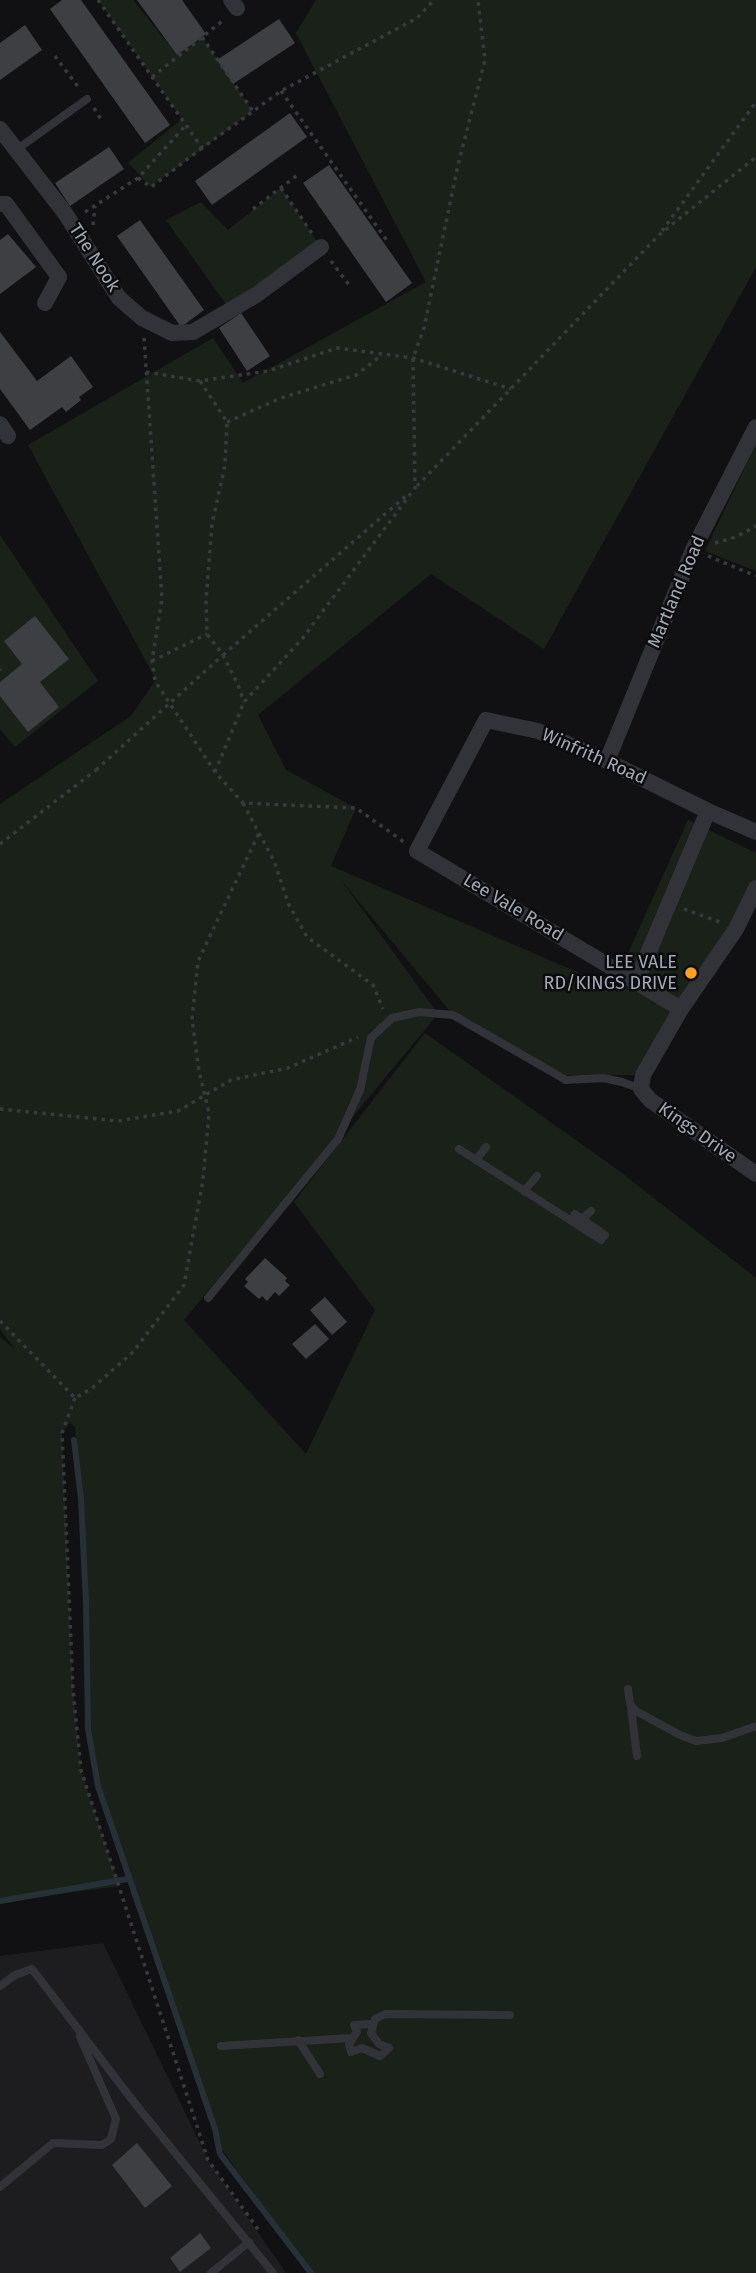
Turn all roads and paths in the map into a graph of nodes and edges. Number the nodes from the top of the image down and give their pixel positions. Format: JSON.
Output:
{"nodes":[{"id":1,"x":98,"y":0,"type":"edge"},
{"id":2,"x":434,"y":0,"type":"edge"},
{"id":3,"x":478,"y":0,"type":"edge"},
{"id":4,"x":234,"y":4,"type":"edge"},
{"id":5,"x":202,"y":37,"type":"junction"},
{"id":6,"x":152,"y":77,"type":"junction"},
{"id":7,"x":281,"y":91,"type":"junction"},
{"id":8,"x":87,"y":99,"type":"dead end"},
{"id":9,"x":756,"y":102,"type":"edge"},
{"id":10,"x":253,"y":111,"type":"junction"},
{"id":11,"x":186,"y":125,"type":"junction"},
{"id":12,"x":0,"y":129,"type":"edge"},
{"id":13,"x":202,"y":148,"type":"junction"},
{"id":14,"x":16,"y":150,"type":"junction"},
{"id":15,"x":756,"y":157,"type":"edge"},
{"id":16,"x":300,"y":173,"type":"dead end"},
{"id":17,"x":138,"y":178,"type":"junction"},
{"id":18,"x":2,"y":206,"type":"edge"},
{"id":19,"x":253,"y":209,"type":"dead end"},
{"id":20,"x":70,"y":222,"type":"junction"},
{"id":21,"x":659,"y":235,"type":"junction"},
{"id":22,"x":388,"y":242,"type":"dead end"},
{"id":23,"x":321,"y":247,"type":"dead end"},
{"id":24,"x":45,"y":303,"type":"dead end"},
{"id":25,"x":142,"y":318,"type":"junction"},
{"id":26,"x":383,"y":354,"type":"junction"},
{"id":27,"x":413,"y":358,"type":"junction"},
{"id":28,"x":146,"y":372,"type":"junction"},
{"id":29,"x":200,"y":381,"type":"junction"},
{"id":30,"x":511,"y":389,"type":"junction"},
{"id":31,"x":228,"y":422,"type":"junction"},
{"id":32,"x":756,"y":427,"type":"edge"},
{"id":33,"x":415,"y":488,"type":"junction"},
{"id":34,"x":756,"y":526,"type":"edge"},
{"id":35,"x":693,"y":550,"type":"junction"},
{"id":36,"x":756,"y":576,"type":"edge"},
{"id":37,"x":207,"y":634,"type":"junction"},
{"id":38,"x":222,"y":654,"type":"junction"},
{"id":39,"x":152,"y":661,"type":"junction"},
{"id":40,"x":244,"y":702,"type":"junction"},
{"id":41,"x":607,"y":761,"type":"junction"},
{"id":42,"x":215,"y":772,"type":"junction"},
{"id":43,"x":243,"y":803,"type":"junction"},
{"id":44,"x":708,"y":811,"type":"junction"},
{"id":45,"x":756,"y":832,"type":"edge"},
{"id":46,"x":259,"y":833,"type":"junction"},
{"id":47,"x":0,"y":844,"type":"edge"},
{"id":48,"x":417,"y":851,"type":"junction"},
{"id":49,"x":756,"y":888,"type":"edge"},
{"id":50,"x":669,"y":904,"type":"junction"},
{"id":51,"x":745,"y":923,"type":"edge"},
{"id":52,"x":636,"y":982,"type":"junction"},
{"id":53,"x":681,"y":1009,"type":"junction"},
{"id":54,"x":388,"y":1021,"type":"junction"},
{"id":55,"x":641,"y":1090,"type":"junction"},
{"id":56,"x":205,"y":1095,"type":"junction"},
{"id":57,"x":0,"y":1109,"type":"edge"},
{"id":58,"x":486,"y":1147,"type":"dead end"},
{"id":59,"x":459,"y":1149,"type":"dead end"},
{"id":60,"x":476,"y":1160,"type":"junction"},
{"id":61,"x":756,"y":1174,"type":"edge"},
{"id":62,"x":537,"y":1176,"type":"dead end"},
{"id":63,"x":524,"y":1191,"type":"junction"},
{"id":64,"x":592,"y":1211,"type":"dead end"},
{"id":65,"x":582,"y":1219,"type":"junction"},
{"id":66,"x":570,"y":1220,"type":"junction"},
{"id":67,"x":208,"y":1298,"type":"dead end"},
{"id":68,"x":0,"y":1321,"type":"edge"},
{"id":69,"x":75,"y":1398,"type":"junction"},
{"id":70,"x":628,"y":1689,"type":"dead end"},
{"id":71,"x":630,"y":1704,"type":"junction"},
{"id":72,"x":756,"y":1727,"type":"edge"},
{"id":73,"x":637,"y":1756,"type":"dead end"},
{"id":74,"x":0,"y":1986,"type":"edge"},
{"id":75,"x":510,"y":2015,"type":"dead end"},
{"id":76,"x":372,"y":2024,"type":"junction"},
{"id":77,"x":75,"y":2026,"type":"junction"},
{"id":78,"x":351,"y":2038,"type":"junction"},
{"id":79,"x":298,"y":2040,"type":"junction"},
{"id":80,"x":221,"y":2046,"type":"dead end"},
{"id":81,"x":320,"y":2074,"type":"dead end"},
{"id":82,"x":0,"y":2187,"type":"edge"},
{"id":83,"x":265,"y":2239,"type":"dead end"},
{"id":84,"x":248,"y":2242,"type":"junction"},
{"id":85,"x":211,"y":2273,"type":"edge"},
{"id":86,"x":273,"y":2273,"type":"edge"}],
"edges":[{"from":1,"to":6,"type":"path"},
{"from":2,"to":7,"type":"path"},
{"from":3,"to":27,"type":"path"},
{"from":4,"to":5,"type":"path"},
{"from":5,"to":6,"type":"path"},
{"from":5,"to":10,"type":"path"},
{"from":6,"to":11,"type":"path"},
{"from":7,"to":10,"type":"path"},
{"from":7,"to":22,"type":"path"},
{"from":8,"to":14,"type":"lane"},
{"from":9,"to":21,"type":"path"},
{"from":10,"to":13,"type":"path"},
{"from":11,"to":13,"type":"path"},
{"from":11,"to":17,"type":"path"},
{"from":12,"to":14,"type":"street","name":"The Nook"},
{"from":13,"to":17,"type":"path"},
{"from":14,"to":20,"type":"street","name":"The Nook"},
{"from":15,"to":21,"type":"path"},
{"from":16,"to":19,"type":"path"},
{"from":17,"to":20,"type":"path"},
{"from":18,"to":24,"type":"street"},
{"from":20,"to":25,"type":"street","name":"The Nook"},
{"from":21,"to":30,"type":"path"},
{"from":23,"to":25,"type":"street","name":"The Nook"},
{"from":25,"to":28,"type":"path"},
{"from":26,"to":27,"type":"path"},
{"from":26,"to":29,"type":"path"},
{"from":26,"to":31,"type":"path"},
{"from":27,"to":30,"type":"path"},
{"from":27,"to":33,"type":"path"},
{"from":28,"to":29,"type":"path"},
{"from":28,"to":39,"type":"path"},
{"from":29,"to":31,"type":"path"},
{"from":30,"to":33,"type":"path"},
{"from":31,"to":37,"type":"path"},
{"from":32,"to":35,"type":"street","name":"Martland Road"},
{"from":33,"to":38,"type":"path"},
{"from":33,"to":40,"type":"path"},
{"from":34,"to":35,"type":"path"},
{"from":35,"to":36,"type":"path"},
{"from":35,"to":41,"type":"street","name":"Martland Road"},
{"from":37,"to":38,"type":"path"},
{"from":37,"to":39,"type":"path"},
{"from":38,"to":40,"type":"path"},
{"from":38,"to":47,"type":"path","bridge":true},
{"from":39,"to":42,"type":"path"},
{"from":40,"to":42,"type":"path"},
{"from":41,"to":44,"type":"street","name":"Winfrith Road"},
{"from":41,"to":48,"type":"street","name":"Winfrith Road"},
{"from":42,"to":43,"type":"path"},
{"from":43,"to":46,"type":"path"},
{"from":43,"to":48,"type":"path"},
{"from":44,"to":45,"type":"street","name":"Winfrith Road"},
{"from":44,"to":50,"type":"street"},
{"from":46,"to":54,"type":"path"},
{"from":46,"to":56,"type":"path"},
{"from":48,"to":52,"type":"street","name":"Lee Vale Road"},
{"from":49,"to":51,"type":"street"},
{"from":50,"to":51,"type":"path"},
{"from":50,"to":52,"type":"street"},
{"from":51,"to":53,"type":"street"},
{"from":52,"to":53,"type":"street","name":"Lee Vale Road"},
{"from":53,"to":55,"type":"street"},
{"from":54,"to":55,"type":"lane"},
{"from":54,"to":56,"type":"path"},
{"from":54,"to":67,"type":"lane"},
{"from":55,"to":61,"type":"street","name":"Kings Drive"},
{"from":56,"to":57,"type":"path"},
{"from":56,"to":69,"type":"path"},
{"from":58,"to":60,"type":"lane"},
{"from":59,"to":60,"type":"lane"},
{"from":60,"to":63,"type":"lane"},
{"from":62,"to":63,"type":"lane"},
{"from":63,"to":66,"type":"lane"},
{"from":64,"to":65,"type":"lane"},
{"from":65,"to":66,"type":"lane"},
{"from":65,"to":66,"type":"lane"},
{"from":68,"to":69,"type":"path"},
{"from":69,"to":83,"type":"path"},
{"from":70,"to":71,"type":"lane"},
{"from":71,"to":72,"type":"lane"},
{"from":71,"to":73,"type":"lane"},
{"from":74,"to":77,"type":"lane"},
{"from":75,"to":76,"type":"lane"},
{"from":76,"to":78,"type":"lane"},
{"from":76,"to":78,"type":"lane"},
{"from":77,"to":82,"type":"lane"},
{"from":77,"to":84,"type":"lane"},
{"from":78,"to":79,"type":"lane"},
{"from":79,"to":80,"type":"lane"},
{"from":79,"to":81,"type":"lane"},
{"from":84,"to":85,"type":"lane"},
{"from":84,"to":86,"type":"lane"}]}
